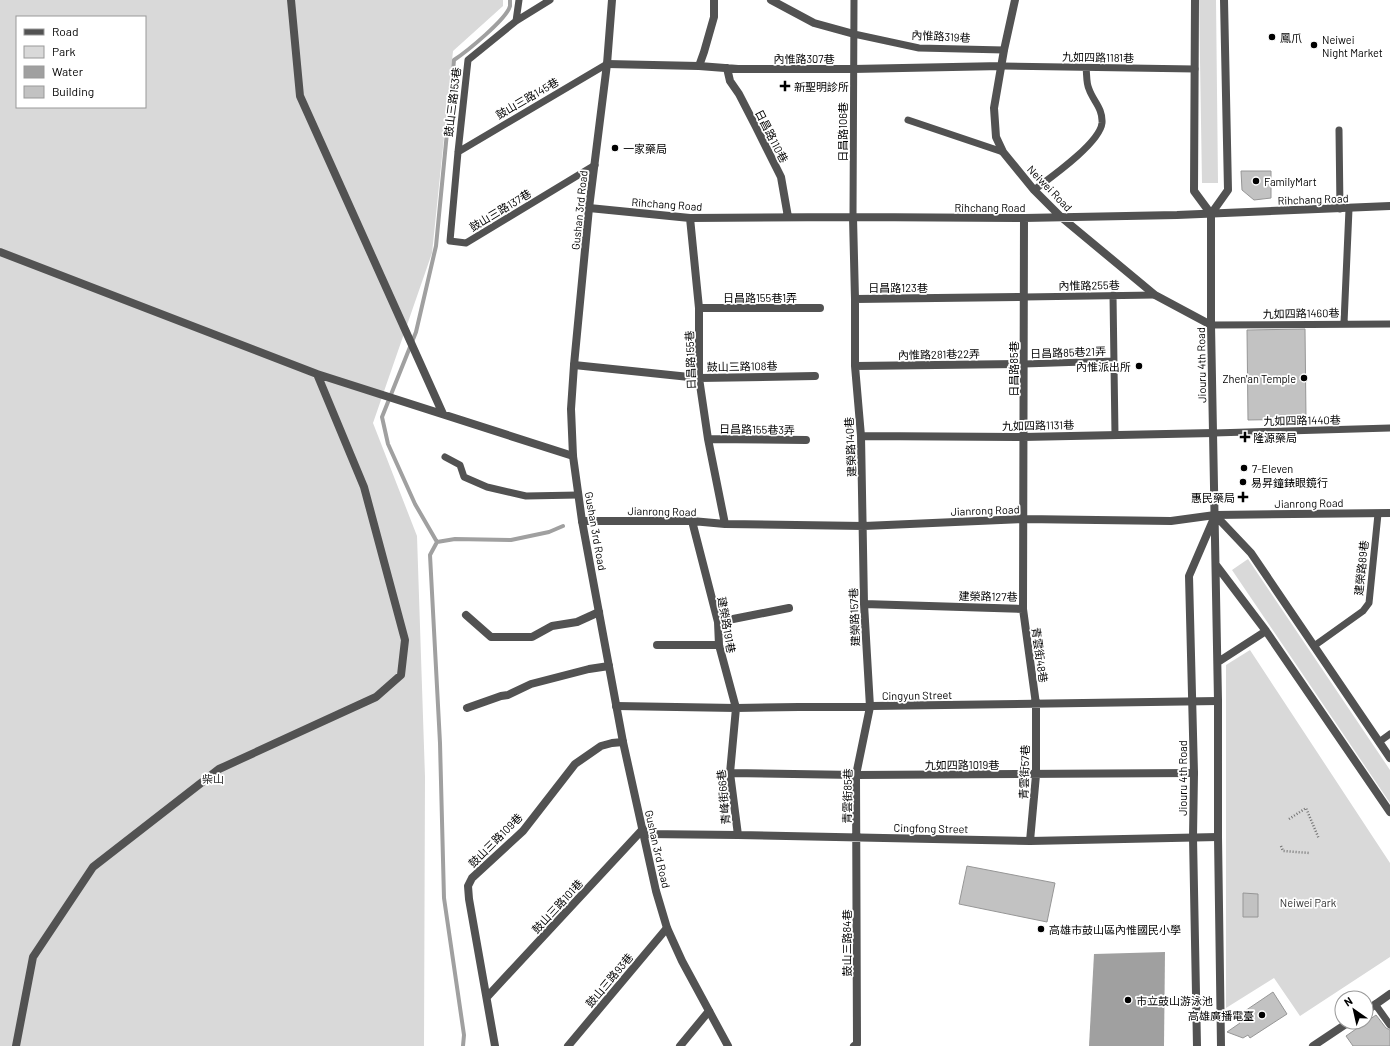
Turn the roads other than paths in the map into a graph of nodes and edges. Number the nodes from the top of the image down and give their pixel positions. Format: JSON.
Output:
{"nodes":[{"id":1,"x":291,"y":0,"type":"edge"},
{"id":2,"x":519,"y":0,"type":"edge"},
{"id":3,"x":550,"y":0,"type":"edge"},
{"id":4,"x":612,"y":0,"type":"edge"},
{"id":5,"x":714,"y":0,"type":"edge"},
{"id":6,"x":772,"y":0,"type":"edge"},
{"id":7,"x":854,"y":0,"type":"edge"},
{"id":8,"x":1015,"y":0,"type":"edge"},
{"id":9,"x":1195,"y":0,"type":"edge"},
{"id":10,"x":1224,"y":0,"type":"edge"},
{"id":11,"x":516,"y":21,"type":"junction"},
{"id":12,"x":854,"y":34,"type":"junction"},
{"id":13,"x":1004,"y":50,"type":"junction"},
{"id":14,"x":607,"y":64,"type":"junction"},
{"id":15,"x":699,"y":66,"type":"junction"},
{"id":16,"x":1002,"y":66,"type":"junction"},
{"id":17,"x":727,"y":68,"type":"junction"},
{"id":18,"x":1086,"y":68,"type":"junction"},
{"id":19,"x":853,"y":69,"type":"junction"},
{"id":20,"x":1195,"y":69,"type":"junction"},
{"id":21,"x":908,"y":120,"type":"dead end"},
{"id":22,"x":1339,"y":130,"type":"dead end"},
{"id":23,"x":458,"y":152,"type":"junction"},
{"id":24,"x":1004,"y":152,"type":"junction"},
{"id":25,"x":595,"y":165,"type":"junction"},
{"id":26,"x":1034,"y":190,"type":"junction"},
{"id":27,"x":1390,"y":206,"type":"edge"},
{"id":28,"x":589,"y":208,"type":"junction"},
{"id":29,"x":1340,"y":209,"type":"junction"},
{"id":30,"x":1349,"y":209,"type":"junction"},
{"id":31,"x":1211,"y":214,"type":"junction"},
{"id":32,"x":788,"y":217,"type":"junction"},
{"id":33,"x":853,"y":217,"type":"junction"},
{"id":34,"x":1061,"y":217,"type":"junction"},
{"id":35,"x":690,"y":218,"type":"junction"},
{"id":36,"x":1024,"y":218,"type":"junction"},
{"id":37,"x":0,"y":252,"type":"edge"},
{"id":38,"x":1113,"y":295,"type":"junction"},
{"id":39,"x":1155,"y":295,"type":"junction"},
{"id":40,"x":1024,"y":297,"type":"junction"},
{"id":41,"x":855,"y":299,"type":"junction"},
{"id":42,"x":700,"y":308,"type":"junction"},
{"id":43,"x":820,"y":308,"type":"dead end"},
{"id":44,"x":1344,"y":324,"type":"junction"},
{"id":45,"x":1390,"y":324,"type":"edge"},
{"id":46,"x":1211,"y":325,"type":"junction"},
{"id":47,"x":1114,"y":361,"type":"junction"},
{"id":48,"x":1024,"y":364,"type":"junction"},
{"id":49,"x":574,"y":365,"type":"junction"},
{"id":50,"x":855,"y":366,"type":"junction"},
{"id":51,"x":317,"y":374,"type":"junction"},
{"id":52,"x":815,"y":376,"type":"dead end"},
{"id":53,"x":699,"y":378,"type":"junction"},
{"id":54,"x":443,"y":414,"type":"junction"},
{"id":55,"x":1390,"y":428,"type":"edge"},
{"id":56,"x":1214,"y":432,"type":"junction"},
{"id":57,"x":1115,"y":435,"type":"junction"},
{"id":58,"x":862,"y":436,"type":"junction"},
{"id":59,"x":1024,"y":437,"type":"junction"},
{"id":60,"x":708,"y":439,"type":"junction"},
{"id":61,"x":806,"y":440,"type":"dead end"},
{"id":62,"x":573,"y":456,"type":"junction"},
{"id":63,"x":445,"y":457,"type":"dead end"},
{"id":64,"x":578,"y":495,"type":"junction"},
{"id":65,"x":1390,"y":513,"type":"edge"},
{"id":66,"x":1378,"y":514,"type":"junction"},
{"id":67,"x":1216,"y":515,"type":"junction"},
{"id":68,"x":1023,"y":519,"type":"junction"},
{"id":69,"x":582,"y":521,"type":"junction"},
{"id":70,"x":692,"y":521,"type":"junction"},
{"id":71,"x":725,"y":524,"type":"junction"},
{"id":72,"x":864,"y":526,"type":"junction"},
{"id":73,"x":1216,"y":565,"type":"junction"},
{"id":74,"x":864,"y":604,"type":"junction"},
{"id":75,"x":790,"y":608,"type":"dead end"},
{"id":76,"x":1022,"y":608,"type":"junction"},
{"id":77,"x":599,"y":612,"type":"junction"},
{"id":78,"x":466,"y":615,"type":"dead end"},
{"id":79,"x":718,"y":622,"type":"junction"},
{"id":80,"x":1266,"y":631,"type":"junction"},
{"id":81,"x":657,"y":645,"type":"dead end"},
{"id":82,"x":719,"y":645,"type":"junction"},
{"id":83,"x":1314,"y":646,"type":"junction"},
{"id":84,"x":1218,"y":662,"type":"junction"},
{"id":85,"x":609,"y":666,"type":"junction"},
{"id":86,"x":1192,"y":701,"type":"junction"},
{"id":87,"x":1218,"y":702,"type":"junction"},
{"id":88,"x":1036,"y":704,"type":"junction"},
{"id":89,"x":616,"y":706,"type":"junction"},
{"id":90,"x":870,"y":707,"type":"junction"},
{"id":91,"x":467,"y":708,"type":"dead end"},
{"id":92,"x":736,"y":708,"type":"junction"},
{"id":93,"x":1390,"y":734,"type":"edge"},
{"id":94,"x":623,"y":742,"type":"junction"},
{"id":95,"x":1379,"y":742,"type":"junction"},
{"id":96,"x":1390,"y":758,"type":"edge"},
{"id":97,"x":730,"y":773,"type":"junction"},
{"id":98,"x":1194,"y":773,"type":"junction"},
{"id":99,"x":1036,"y":774,"type":"junction"},
{"id":100,"x":856,"y":775,"type":"junction"},
{"id":101,"x":1390,"y":812,"type":"edge"},
{"id":102,"x":643,"y":832,"type":"junction"},
{"id":103,"x":738,"y":835,"type":"junction"},
{"id":104,"x":1193,"y":837,"type":"junction"},
{"id":105,"x":1218,"y":837,"type":"junction"},
{"id":106,"x":857,"y":838,"type":"junction"},
{"id":107,"x":1030,"y":841,"type":"junction"},
{"id":108,"x":667,"y":928,"type":"junction"},
{"id":109,"x":1390,"y":994,"type":"edge"},
{"id":110,"x":488,"y":997,"type":"junction"},
{"id":111,"x":1376,"y":1004,"type":"joint"},
{"id":112,"x":709,"y":1011,"type":"junction"},
{"id":113,"x":1390,"y":1025,"type":"edge"},
{"id":114,"x":1337,"y":1030,"type":"edge"},
{"id":115,"x":16,"y":1046,"type":"edge"},
{"id":116,"x":495,"y":1046,"type":"edge"},
{"id":117,"x":568,"y":1046,"type":"edge"},
{"id":118,"x":680,"y":1046,"type":"edge"},
{"id":119,"x":728,"y":1046,"type":"edge"},
{"id":120,"x":854,"y":1046,"type":"edge"},
{"id":121,"x":1197,"y":1046,"type":"edge"},
{"id":122,"x":1221,"y":1046,"type":"edge"},
{"id":123,"x":1313,"y":1046,"type":"edge"}],
"edges":[{"from":1,"to":54,"type":"street"},
{"from":2,"to":11,"type":"lane"},
{"from":3,"to":11,"type":"lane","name":"鼓山三路153巷"},
{"from":4,"to":14,"type":"street","name":"Gushan 3rd Road"},
{"from":5,"to":15,"type":"street"},
{"from":6,"to":12,"type":"street"},
{"from":7,"to":12,"type":"lane","name":"日昌路106巷"},
{"from":8,"to":13,"type":"street","name":"Neiwei Road"},
{"from":9,"to":20,"type":"street"},
{"from":10,"to":31,"type":"street"},
{"from":11,"to":23,"type":"lane","name":"鼓山三路153巷"},
{"from":12,"to":13,"type":"lane","name":"內惟路319巷"},
{"from":12,"to":19,"type":"lane","name":"日昌路106巷"},
{"from":13,"to":16,"type":"street","name":"Neiwei Road"},
{"from":14,"to":15,"type":"street","name":"內惟路307巷"},
{"from":14,"to":23,"type":"lane","name":"鼓山三路145巷"},
{"from":14,"to":25,"type":"street","name":"Gushan 3rd Road"},
{"from":15,"to":17,"type":"street","name":"內惟路307巷"},
{"from":16,"to":18,"type":"lane","name":"九如四路1181巷"},
{"from":16,"to":19,"type":"street","name":"內惟路307巷"},
{"from":16,"to":24,"type":"street","name":"Neiwei Road"},
{"from":17,"to":19,"type":"street","name":"內惟路307巷"},
{"from":17,"to":32,"type":"street","name":"日昌路110巷"},
{"from":18,"to":20,"type":"lane","name":"九如四路1181巷"},
{"from":18,"to":26,"type":"lane"},
{"from":19,"to":33,"type":"lane","name":"日昌路106巷"},
{"from":20,"to":31,"type":"street"},
{"from":21,"to":24,"type":"lane"},
{"from":22,"to":29,"type":"lane"},
{"from":23,"to":25,"type":"lane","name":"鼓山三路137巷"},
{"from":24,"to":26,"type":"street","name":"Neiwei Road"},
{"from":25,"to":28,"type":"street","name":"Gushan 3rd Road"},
{"from":26,"to":34,"type":"street","name":"Neiwei Road"},
{"from":27,"to":30,"type":"street","name":"Rihchang Road"},
{"from":28,"to":35,"type":"street","name":"Rihchang Road"},
{"from":28,"to":49,"type":"street","name":"Gushan 3rd Road"},
{"from":29,"to":30,"type":"street","name":"Rihchang Road"},
{"from":29,"to":31,"type":"street","name":"Rihchang Road"},
{"from":30,"to":44,"type":"lane"},
{"from":31,"to":34,"type":"street","name":"Rihchang Road"},
{"from":31,"to":46,"type":"street","name":"Jiouru 4th Road"},
{"from":32,"to":33,"type":"street","name":"Rihchang Road"},
{"from":32,"to":35,"type":"street","name":"Rihchang Road"},
{"from":33,"to":36,"type":"street","name":"Rihchang Road"},
{"from":33,"to":41,"type":"street","name":"日昌路123巷"},
{"from":34,"to":36,"type":"street","name":"Rihchang Road"},
{"from":34,"to":39,"type":"street","name":"Neiwei Road"},
{"from":35,"to":42,"type":"street","name":"日昌路155巷"},
{"from":36,"to":40,"type":"street","name":"日昌路85巷"},
{"from":37,"to":51,"type":"street"},
{"from":38,"to":39,"type":"lane","name":"內惟路255巷"},
{"from":38,"to":40,"type":"lane","name":"內惟路255巷"},
{"from":38,"to":47,"type":"lane"},
{"from":39,"to":46,"type":"street","name":"Neiwei Road"},
{"from":40,"to":41,"type":"street","name":"日昌路123巷"},
{"from":40,"to":48,"type":"street","name":"日昌路85巷"},
{"from":41,"to":50,"type":"street","name":"建榮路140巷"},
{"from":42,"to":43,"type":"street","name":"日昌路155巷1弄"},
{"from":42,"to":53,"type":"street","name":"日昌路155巷"},
{"from":44,"to":45,"type":"lane","name":"九如四路1460巷"},
{"from":44,"to":46,"type":"lane","name":"九如四路1460巷"},
{"from":46,"to":56,"type":"street","name":"Jiouru 4th Road"},
{"from":47,"to":48,"type":"lane","name":"日昌路85巷21弄"},
{"from":47,"to":57,"type":"lane"},
{"from":48,"to":50,"type":"street","name":"內惟路281巷22弄"},
{"from":48,"to":59,"type":"street","name":"日昌路85巷"},
{"from":49,"to":53,"type":"street","name":"鼓山三路108巷"},
{"from":49,"to":62,"type":"street","name":"Gushan 3rd Road"},
{"from":50,"to":58,"type":"street","name":"建榮路140巷"},
{"from":51,"to":54,"type":"street"},
{"from":51,"to":115,"type":"street"},
{"from":52,"to":53,"type":"street","name":"鼓山三路108巷"},
{"from":53,"to":60,"type":"street","name":"日昌路155巷"},
{"from":54,"to":62,"type":"street"},
{"from":55,"to":56,"type":"lane","name":"九如四路1440巷"},
{"from":56,"to":57,"type":"street","name":"九如四路1131巷"},
{"from":56,"to":67,"type":"street","name":"Jiouru 4th Road"},
{"from":57,"to":59,"type":"street","name":"九如四路1131巷"},
{"from":58,"to":59,"type":"street","name":"九如四路1131巷"},
{"from":58,"to":72,"type":"street","name":"建榮路140巷"},
{"from":59,"to":68,"type":"street","name":"日昌路85巷"},
{"from":60,"to":61,"type":"street","name":"日昌路155巷3弄"},
{"from":60,"to":71,"type":"street","name":"日昌路155巷"},
{"from":62,"to":64,"type":"street","name":"Gushan 3rd Road"},
{"from":63,"to":64,"type":"lane"},
{"from":64,"to":69,"type":"street","name":"Gushan 3rd Road"},
{"from":65,"to":66,"type":"street","name":"Jianrong Road"},
{"from":66,"to":67,"type":"street","name":"Jianrong Road"},
{"from":66,"to":83,"type":"lane","name":"建榮路89巷"},
{"from":67,"to":68,"type":"street","name":"Jianrong Road"},
{"from":67,"to":73,"type":"street","name":"Jiouru 4th Road"},
{"from":67,"to":83,"type":"street"},
{"from":67,"to":86,"type":"street","name":"Jiouru 4th Road"},
{"from":68,"to":72,"type":"street","name":"Jianrong Road"},
{"from":68,"to":76,"type":"street","name":"建榮路127巷"},
{"from":69,"to":70,"type":"street","name":"Jianrong Road"},
{"from":69,"to":77,"type":"street","name":"Gushan 3rd Road"},
{"from":70,"to":71,"type":"street","name":"Jianrong Road"},
{"from":70,"to":79,"type":"street","name":"建榮路191巷"},
{"from":71,"to":72,"type":"street","name":"Jianrong Road"},
{"from":72,"to":74,"type":"street","name":"建榮路157巷"},
{"from":73,"to":80,"type":"street"},
{"from":73,"to":84,"type":"street","name":"Jiouru 4th Road"},
{"from":74,"to":76,"type":"street","name":"建榮路127巷"},
{"from":74,"to":90,"type":"street","name":"建榮路157巷"},
{"from":75,"to":79,"type":"street"},
{"from":76,"to":88,"type":"street","name":"青雲街48巷"},
{"from":77,"to":78,"type":"street"},
{"from":77,"to":85,"type":"street","name":"Gushan 3rd Road"},
{"from":79,"to":82,"type":"street","name":"建榮路191巷"},
{"from":80,"to":84,"type":"street"},
{"from":80,"to":101,"type":"street"},
{"from":81,"to":82,"type":"street"},
{"from":82,"to":92,"type":"street","name":"建榮路191巷"},
{"from":83,"to":95,"type":"street"},
{"from":84,"to":87,"type":"street","name":"Jiouru 4th Road"},
{"from":85,"to":89,"type":"street","name":"Gushan 3rd Road"},
{"from":85,"to":91,"type":"street"},
{"from":86,"to":87,"type":"street","name":"Cingyun Street"},
{"from":86,"to":88,"type":"street","name":"Cingyun Street"},
{"from":86,"to":98,"type":"street","name":"Jiouru 4th Road"},
{"from":87,"to":105,"type":"street","name":"Jiouru 4th Road"},
{"from":88,"to":90,"type":"street","name":"Cingyun Street"},
{"from":88,"to":99,"type":"street","name":"青雲街57巷"},
{"from":89,"to":92,"type":"street","name":"Cingyun Street"},
{"from":89,"to":94,"type":"street","name":"Gushan 3rd Road"},
{"from":90,"to":92,"type":"street","name":"Cingyun Street"},
{"from":90,"to":100,"type":"street","name":"青雲街85巷"},
{"from":92,"to":97,"type":"street","name":"青峰街66巷"},
{"from":93,"to":95,"type":"lane"},
{"from":94,"to":102,"type":"street","name":"Gushan 3rd Road"},
{"from":94,"to":110,"type":"street","name":"鼓山三路109巷"},
{"from":95,"to":96,"type":"street"},
{"from":97,"to":100,"type":"street","name":"九如四路1019巷"},
{"from":97,"to":103,"type":"street","name":"青峰街66巷"},
{"from":98,"to":99,"type":"street","name":"九如四路1019巷"},
{"from":98,"to":104,"type":"street","name":"Jiouru 4th Road"},
{"from":99,"to":100,"type":"street","name":"九如四路1019巷"},
{"from":99,"to":107,"type":"street","name":"青雲街57巷"},
{"from":100,"to":106,"type":"street","name":"青雲街85巷"},
{"from":102,"to":103,"type":"street","name":"Cingfong Street"},
{"from":102,"to":108,"type":"street","name":"Gushan 3rd Road"},
{"from":102,"to":110,"type":"street","name":"鼓山三路101巷"},
{"from":103,"to":106,"type":"street","name":"Cingfong Street"},
{"from":104,"to":105,"type":"street","name":"Cingfong Street"},
{"from":104,"to":107,"type":"street","name":"Cingfong Street"},
{"from":104,"to":121,"type":"street","name":"Jiouru 4th Road"},
{"from":105,"to":122,"type":"street","name":"Jiouru 4th Road"},
{"from":106,"to":107,"type":"street","name":"Cingfong Street"},
{"from":106,"to":120,"type":"street","name":"鼓山三路84巷"},
{"from":108,"to":112,"type":"street","name":"Gushan 3rd Road"},
{"from":108,"to":117,"type":"street","name":"鼓山三路93巷"},
{"from":109,"to":111,"type":"street"},
{"from":110,"to":116,"type":"street","name":"鼓山三路109巷"},
{"from":111,"to":113,"type":"lane"},
{"from":112,"to":118,"type":"street"},
{"from":112,"to":119,"type":"street","name":"Gushan 3rd Road"},
{"from":114,"to":123,"type":"street"}]}
